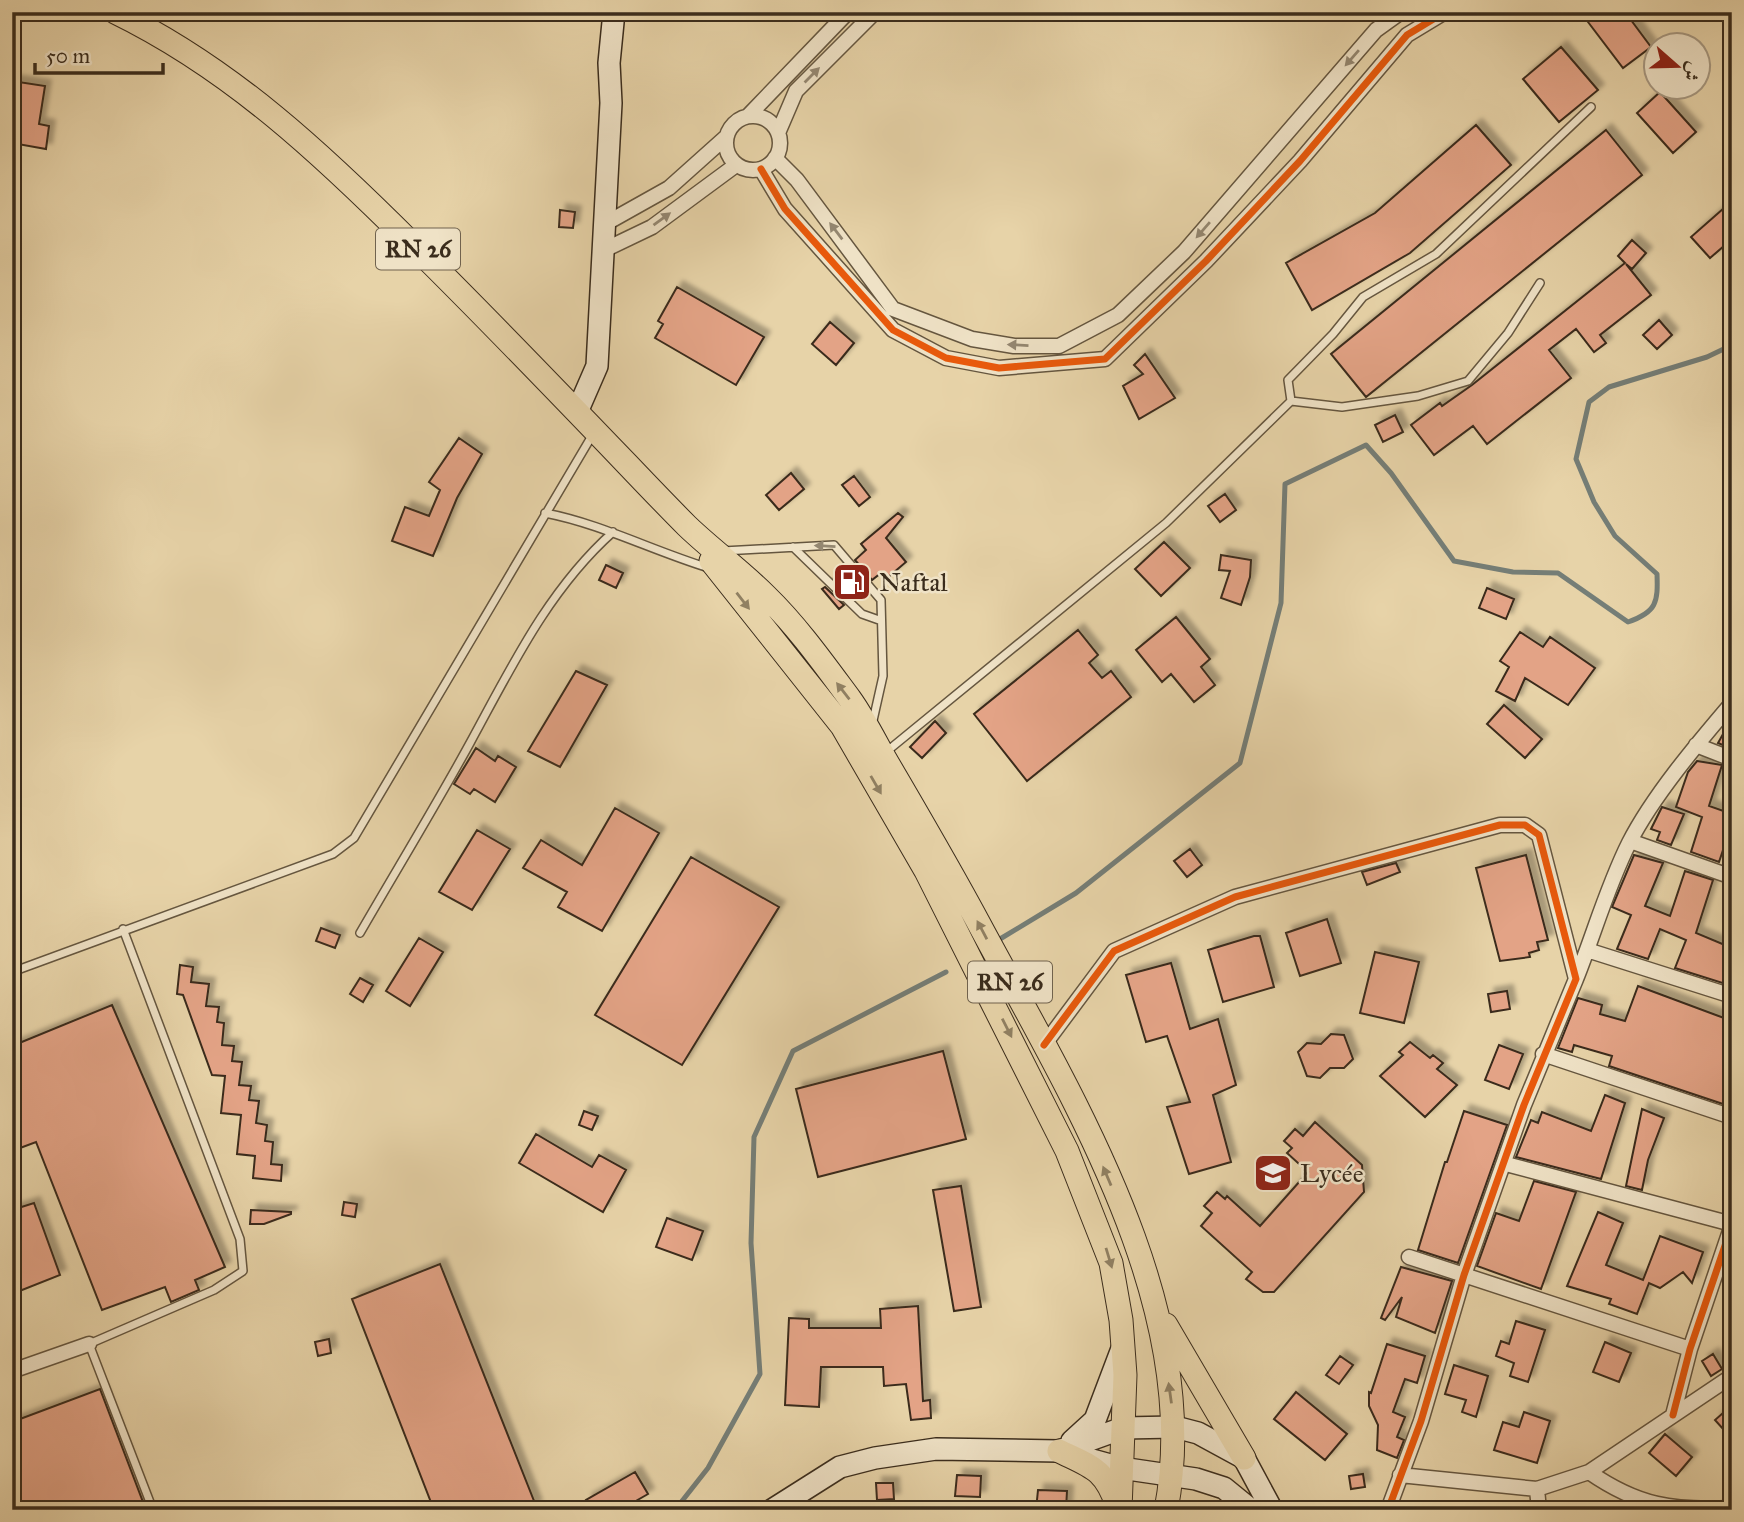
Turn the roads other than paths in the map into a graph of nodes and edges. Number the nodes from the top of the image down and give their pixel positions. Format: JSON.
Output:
{"nodes":[{"id":1,"x":115,"y":12,"type":"edge"},
{"id":2,"x":614,"y":12,"type":"edge"},
{"id":3,"x":848,"y":12,"type":"edge"},
{"id":4,"x":875,"y":12,"type":"edge"},
{"id":5,"x":1401,"y":12,"type":"edge"},
{"id":6,"x":1445,"y":12,"type":"edge"},
{"id":7,"x":1591,"y":107,"type":"dead end"},
{"id":8,"x":749,"y":116,"type":"junction"},
{"id":9,"x":778,"y":133,"type":"junction"},
{"id":10,"x":726,"y":137,"type":"junction"},
{"id":11,"x":775,"y":158,"type":"junction"},
{"id":12,"x":736,"y":165,"type":"junction"},
{"id":13,"x":761,"y":169,"type":"junction"},
{"id":14,"x":603,"y":225,"type":"junction"},
{"id":15,"x":602,"y":251,"type":"junction"},
{"id":16,"x":1540,"y":283,"type":"dead end"},
{"id":17,"x":1291,"y":401,"type":"junction"},
{"id":18,"x":578,"y":412,"type":"junction"},
{"id":19,"x":595,"y":431,"type":"junction"},
{"id":20,"x":545,"y":513,"type":"junction"},
{"id":21,"x":613,"y":532,"type":"junction"},
{"id":22,"x":793,"y":547,"type":"junction"},
{"id":23,"x":717,"y":561,"type":"junction"},
{"id":24,"x":879,"y":620,"type":"junction"},
{"id":25,"x":1732,"y":703,"type":"edge"},
{"id":26,"x":870,"y":732,"type":"junction"},
{"id":27,"x":1696,"y":745,"type":"junction"},
{"id":28,"x":882,"y":754,"type":"junction"},
{"id":29,"x":1732,"y":759,"type":"edge"},
{"id":30,"x":1630,"y":841,"type":"junction"},
{"id":31,"x":1732,"y":877,"type":"edge"},
{"id":32,"x":122,"y":929,"type":"junction"},
{"id":33,"x":360,"y":933,"type":"dead end"},
{"id":34,"x":1587,"y":950,"type":"junction"},
{"id":35,"x":12,"y":972,"type":"edge"},
{"id":36,"x":1576,"y":979,"type":"junction"},
{"id":37,"x":1732,"y":996,"type":"edge"},
{"id":38,"x":1044,"y":1045,"type":"junction"},
{"id":39,"x":1543,"y":1054,"type":"junction"},
{"id":40,"x":1732,"y":1117,"type":"edge"},
{"id":41,"x":1506,"y":1164,"type":"junction"},
{"id":42,"x":1732,"y":1225,"type":"edge"},
{"id":43,"x":1409,"y":1257,"type":"dead end"},
{"id":44,"x":1464,"y":1275,"type":"junction"},
{"id":45,"x":1157,"y":1310,"type":"junction"},
{"id":46,"x":89,"y":1344,"type":"junction"},
{"id":47,"x":1123,"y":1346,"type":"junction"},
{"id":48,"x":1690,"y":1349,"type":"junction"},
{"id":49,"x":12,"y":1371,"type":"edge"},
{"id":50,"x":1732,"y":1376,"type":"edge"},
{"id":51,"x":1673,"y":1415,"type":"junction"},
{"id":52,"x":1175,"y":1427,"type":"junction"},
{"id":53,"x":1123,"y":1428,"type":"junction"},
{"id":54,"x":1059,"y":1451,"type":"junction"},
{"id":55,"x":1244,"y":1458,"type":"junction"},
{"id":56,"x":1121,"y":1468,"type":"junction"},
{"id":57,"x":1589,"y":1472,"type":"junction"},
{"id":58,"x":1400,"y":1475,"type":"junction"},
{"id":59,"x":1173,"y":1477,"type":"junction"},
{"id":60,"x":1537,"y":1489,"type":"junction"},
{"id":61,"x":1732,"y":1508,"type":"edge"},
{"id":62,"x":153,"y":1510,"type":"edge"},
{"id":63,"x":772,"y":1510,"type":"edge"},
{"id":64,"x":1119,"y":1510,"type":"edge"},
{"id":65,"x":1166,"y":1510,"type":"edge"},
{"id":66,"x":1251,"y":1510,"type":"edge"},
{"id":67,"x":1272,"y":1510,"type":"edge"},
{"id":68,"x":1388,"y":1510,"type":"edge"},
{"id":69,"x":1539,"y":1510,"type":"edge"}],
"edges":[{"from":1,"to":18,"type":"main road","number":"RN 26"},
{"from":2,"to":14,"type":"main road"},
{"from":3,"to":8,"type":"street"},
{"from":9,"to":4,"type":"street","one_way":true},
{"from":5,"to":11,"type":"street","one_way":true},
{"from":6,"to":13,"type":"street"},
{"from":7,"to":17,"type":"lane"},
{"from":8,"to":9,"type":"street"},
{"from":8,"to":10,"type":"street"},
{"from":9,"to":11,"type":"street"},
{"from":10,"to":12,"type":"street"},
{"from":10,"to":14,"type":"street"},
{"from":11,"to":13,"type":"street"},
{"from":12,"to":13,"type":"street"},
{"from":15,"to":12,"type":"street","one_way":true},
{"from":14,"to":15,"type":"main road"},
{"from":15,"to":18,"type":"main road"},
{"from":16,"to":17,"type":"lane"},
{"from":17,"to":28,"type":"lane"},
{"from":18,"to":19,"type":"main road","number":"RN 26"},
{"from":19,"to":20,"type":"lane"},
{"from":19,"to":23,"type":"main road","number":"RN 26"},
{"from":20,"to":21,"type":"lane"},
{"from":20,"to":32,"type":"lane"},
{"from":21,"to":23,"type":"lane"},
{"from":21,"to":33,"type":"lane"},
{"from":22,"to":23,"type":"lane"},
{"from":22,"to":24,"type":"lane"},
{"from":24,"to":22,"type":"lane","one_way":true},
{"from":26,"to":23,"type":"main road","number":"RN 26","one_way":true},
{"from":23,"to":47,"type":"main road","number":"RN 26","one_way":true},
{"from":24,"to":26,"type":"lane"},
{"from":25,"to":27,"type":"street"},
{"from":26,"to":28,"type":"main road","number":"RN 26"},
{"from":27,"to":29,"type":"street"},
{"from":27,"to":30,"type":"street"},
{"from":38,"to":28,"type":"main road","number":"RN 26","one_way":true},
{"from":30,"to":31,"type":"street"},
{"from":30,"to":34,"type":"street"},
{"from":32,"to":35,"type":"lane"},
{"from":32,"to":46,"type":"lane"},
{"from":34,"to":36,"type":"street"},
{"from":34,"to":37,"type":"street"},
{"from":36,"to":38,"type":"street"},
{"from":36,"to":39,"type":"street"},
{"from":45,"to":38,"type":"main road","number":"RN 26","one_way":true},
{"from":39,"to":40,"type":"street"},
{"from":39,"to":41,"type":"street"},
{"from":41,"to":42,"type":"street"},
{"from":41,"to":44,"type":"street"},
{"from":42,"to":48,"type":"street"},
{"from":43,"to":44,"type":"street"},
{"from":44,"to":48,"type":"street"},
{"from":44,"to":58,"type":"street"},
{"from":52,"to":45,"type":"main road","number":"RN 26","one_way":true},
{"from":45,"to":55,"type":"main road"},
{"from":46,"to":49,"type":"street"},
{"from":46,"to":62,"type":"lane"},
{"from":47,"to":53,"type":"main road","number":"RN 26"},
{"from":47,"to":54,"type":"main road"},
{"from":48,"to":51,"type":"street"},
{"from":50,"to":51,"type":"street"},
{"from":51,"to":57,"type":"street"},
{"from":52,"to":53,"type":"main road"},
{"from":52,"to":55,"type":"main road"},
{"from":52,"to":59,"type":"main road","number":"RN 26"},
{"from":53,"to":54,"type":"main road"},
{"from":53,"to":56,"type":"main road","number":"RN 26"},
{"from":54,"to":56,"type":"main road"},
{"from":54,"to":63,"type":"main road"},
{"from":54,"to":64,"type":"main road"},
{"from":55,"to":67,"type":"main road"},
{"from":56,"to":59,"type":"main road"},
{"from":56,"to":64,"type":"main road","number":"RN 26"},
{"from":57,"to":60,"type":"street"},
{"from":57,"to":61,"type":"street"},
{"from":58,"to":60,"type":"street"},
{"from":58,"to":68,"type":"street"},
{"from":59,"to":65,"type":"main road","number":"RN 26"},
{"from":59,"to":66,"type":"main road"},
{"from":60,"to":69,"type":"street"}]}
